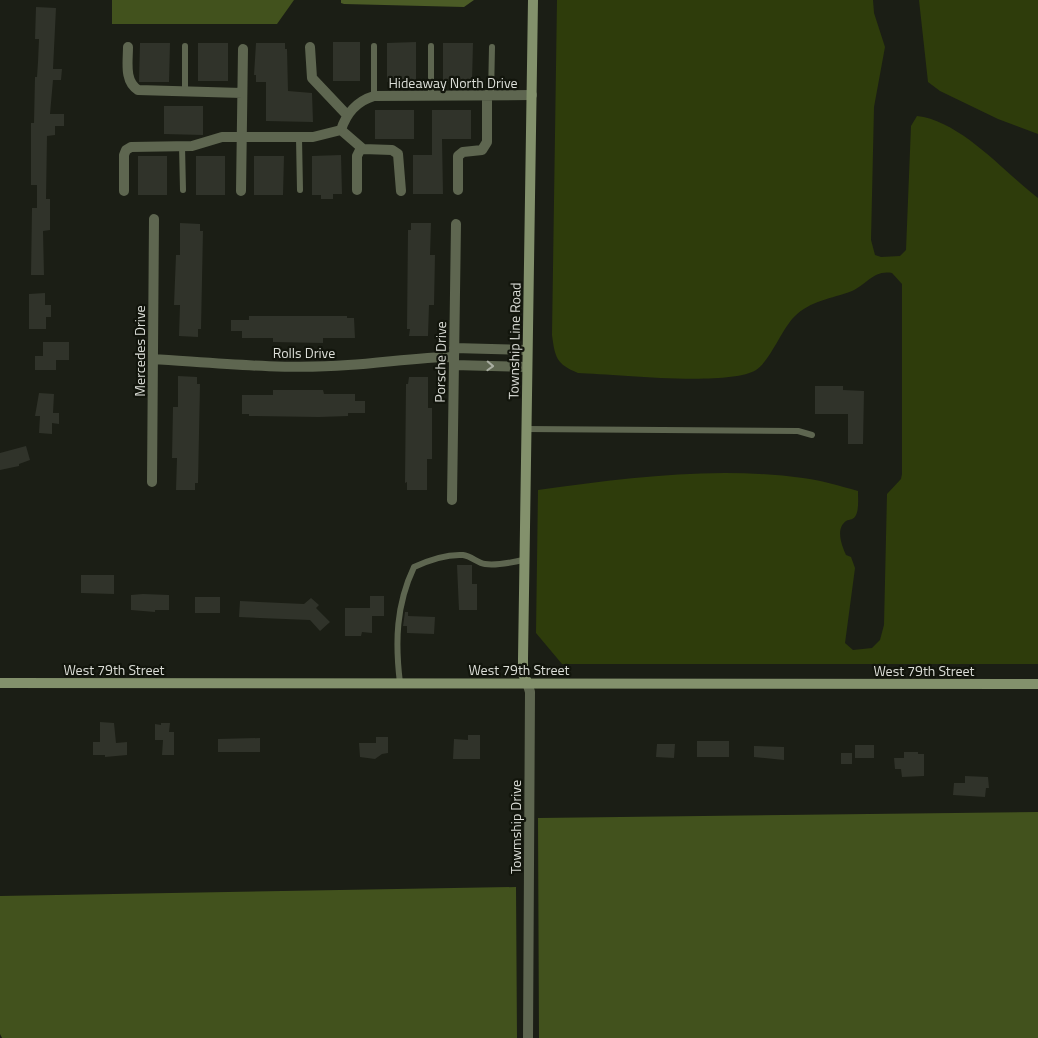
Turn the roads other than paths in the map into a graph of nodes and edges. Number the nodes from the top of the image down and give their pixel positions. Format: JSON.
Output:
{"nodes":[{"id":1,"x":533,"y":0,"type":"edge"},
{"id":2,"x":185,"y":46,"type":"dead end"},
{"id":3,"x":374,"y":46,"type":"dead end"},
{"id":4,"x":431,"y":46,"type":"dead end"},
{"id":5,"x":492,"y":46,"type":"dead end"},
{"id":6,"x":128,"y":47,"type":"dead end"},
{"id":7,"x":310,"y":47,"type":"dead end"},
{"id":8,"x":243,"y":49,"type":"dead end"},
{"id":9,"x":185,"y":91,"type":"junction"},
{"id":10,"x":242,"y":93,"type":"junction"},
{"id":11,"x":489,"y":95,"type":"junction"},
{"id":12,"x":532,"y":95,"type":"junction"},
{"id":13,"x":374,"y":96,"type":"junction"},
{"id":14,"x":431,"y":96,"type":"junction"},
{"id":15,"x":347,"y":115,"type":"junction"},
{"id":16,"x":341,"y":130,"type":"junction"},
{"id":17,"x":242,"y":138,"type":"junction"},
{"id":18,"x":298,"y":138,"type":"junction"},
{"id":19,"x":182,"y":146,"type":"junction"},
{"id":20,"x":360,"y":148,"type":"junction"},
{"id":21,"x":183,"y":190,"type":"dead end"},
{"id":22,"x":300,"y":190,"type":"dead end"},
{"id":23,"x":357,"y":190,"type":"dead end"},
{"id":24,"x":458,"y":190,"type":"dead end"},
{"id":25,"x":124,"y":191,"type":"dead end"},
{"id":26,"x":241,"y":191,"type":"dead end"},
{"id":27,"x":401,"y":191,"type":"dead end"},
{"id":28,"x":154,"y":219,"type":"dead end"},
{"id":29,"x":456,"y":224,"type":"dead end"},
{"id":30,"x":527,"y":350,"type":"junction"},
{"id":31,"x":454,"y":357,"type":"junction"},
{"id":32,"x":153,"y":359,"type":"junction"},
{"id":33,"x":527,"y":368,"type":"junction"},
{"id":34,"x":526,"y":429,"type":"junction"},
{"id":35,"x":812,"y":435,"type":"dead end"},
{"id":36,"x":152,"y":482,"type":"dead end"},
{"id":37,"x":452,"y":500,"type":"dead end"},
{"id":38,"x":524,"y":560,"type":"junction"},
{"id":39,"x":527,"y":682,"type":"junction"},
{"id":40,"x":0,"y":683,"type":"edge"},
{"id":41,"x":400,"y":683,"type":"junction"},
{"id":42,"x":1038,"y":684,"type":"edge"},
{"id":43,"x":528,"y":1038,"type":"edge"}],
"edges":[{"from":1,"to":12,"type":"main road","name":"Township Line Road"},
{"from":2,"to":9,"type":"lane"},
{"from":3,"to":13,"type":"lane"},
{"from":4,"to":14,"type":"lane"},
{"from":5,"to":11,"type":"lane"},
{"from":6,"to":9,"type":"street"},
{"from":7,"to":15,"type":"street"},
{"from":8,"to":10,"type":"street"},
{"from":9,"to":10,"type":"street"},
{"from":10,"to":17,"type":"street"},
{"from":11,"to":12,"type":"street","name":"Hideaway North Drive"},
{"from":11,"to":14,"type":"street","name":"Hideaway North Drive"},
{"from":11,"to":24,"type":"street"},
{"from":12,"to":30,"type":"main road","name":"Township Line Road"},
{"from":13,"to":14,"type":"street","name":"Hideaway North Drive"},
{"from":13,"to":15,"type":"street"},
{"from":15,"to":16,"type":"street"},
{"from":16,"to":18,"type":"street"},
{"from":16,"to":20,"type":"street"},
{"from":17,"to":18,"type":"street"},
{"from":17,"to":19,"type":"street"},
{"from":17,"to":26,"type":"street"},
{"from":18,"to":22,"type":"lane"},
{"from":19,"to":21,"type":"lane"},
{"from":19,"to":25,"type":"street"},
{"from":20,"to":23,"type":"street"},
{"from":20,"to":27,"type":"street"},
{"from":28,"to":32,"type":"street","name":"Mercedes Drive"},
{"from":29,"to":31,"type":"street","name":"Porsche Drive"},
{"from":30,"to":31,"type":"street","name":"Rolls Drive"},
{"from":30,"to":33,"type":"main road","name":"Township Line Road"},
{"from":31,"to":32,"type":"street","name":"Rolls Drive"},
{"from":31,"to":33,"type":"street","name":"Rolls Drive","one_way":true},
{"from":31,"to":37,"type":"street","name":"Porsche Drive"},
{"from":32,"to":36,"type":"street","name":"Mercedes Drive"},
{"from":33,"to":34,"type":"main road","name":"Township Line Road"},
{"from":34,"to":35,"type":"lane"},
{"from":34,"to":38,"type":"main road","name":"Township Line Road"},
{"from":38,"to":39,"type":"main road","name":"Township Line Road"},
{"from":38,"to":41,"type":"lane"},
{"from":39,"to":41,"type":"main road","name":"West 79th Street"},
{"from":39,"to":42,"type":"main road","name":"West 79th Street"},
{"from":39,"to":43,"type":"street","name":"Towmship Drive"},
{"from":40,"to":41,"type":"main road","name":"West 79th Street"}]}
